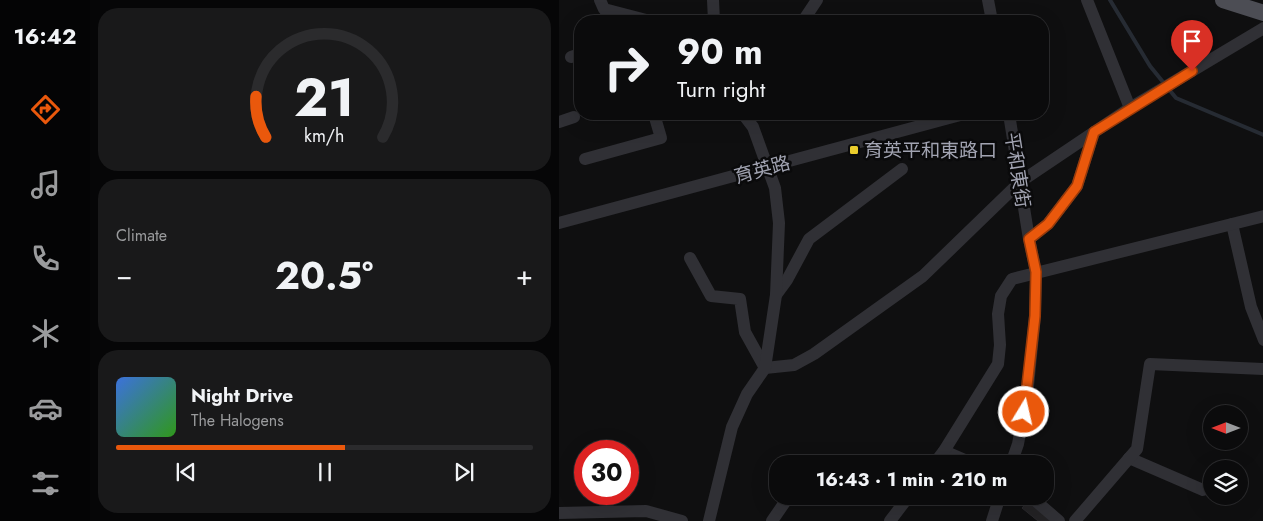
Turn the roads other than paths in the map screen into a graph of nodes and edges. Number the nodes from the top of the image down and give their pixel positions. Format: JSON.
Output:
{"nodes":[{"id":1,"x":600,"y":0,"type":"edge"},
{"id":2,"x":713,"y":0,"type":"edge"},
{"id":3,"x":817,"y":0,"type":"edge"},
{"id":4,"x":988,"y":0,"type":"edge"},
{"id":5,"x":1087,"y":0,"type":"edge"},
{"id":6,"x":1223,"y":0,"type":"edge"},
{"id":7,"x":1263,"y":13,"type":"edge"},
{"id":8,"x":628,"y":15,"type":"edge"},
{"id":9,"x":714,"y":15,"type":"edge"},
{"id":10,"x":807,"y":15,"type":"edge"},
{"id":11,"x":991,"y":15,"type":"edge"},
{"id":12,"x":1263,"y":28,"type":"edge"},
{"id":13,"x":1130,"y":108,"type":"junction"},
{"id":14,"x":574,"y":117,"type":"dead end"},
{"id":15,"x":656,"y":120,"type":"edge"},
{"id":16,"x":748,"y":120,"type":"edge"},
{"id":17,"x":756,"y":120,"type":"edge"},
{"id":18,"x":942,"y":120,"type":"edge"},
{"id":19,"x":1010,"y":120,"type":"edge"},
{"id":20,"x":559,"y":122,"type":"edge"},
{"id":21,"x":753,"y":127,"type":"junction"},
{"id":22,"x":1094,"y":132,"type":"junction"},
{"id":23,"x":585,"y":159,"type":"dead end"},
{"id":24,"x":768,"y":168,"type":"junction"},
{"id":25,"x":902,"y":169,"type":"dead end"},
{"id":26,"x":1020,"y":182,"type":"junction"},
{"id":27,"x":1263,"y":216,"type":"edge"},
{"id":28,"x":559,"y":223,"type":"edge"},
{"id":29,"x":1232,"y":224,"type":"junction"},
{"id":30,"x":1029,"y":239,"type":"junction"},
{"id":31,"x":691,"y":258,"type":"dead end"},
{"id":32,"x":1036,"y":272,"type":"junction"},
{"id":33,"x":775,"y":295,"type":"junction"},
{"id":34,"x":1263,"y":340,"type":"edge"},
{"id":35,"x":765,"y":368,"type":"junction"},
{"id":36,"x":1263,"y":369,"type":"edge"},
{"id":37,"x":944,"y":451,"type":"junction"},
{"id":38,"x":941,"y":455,"type":"edge"},
{"id":39,"x":953,"y":455,"type":"edge"},
{"id":40,"x":1014,"y":455,"type":"edge"},
{"id":41,"x":1129,"y":458,"type":"junction"},
{"id":42,"x":1203,"y":490,"type":"dead end"},
{"id":43,"x":783,"y":505,"type":"edge"},
{"id":44,"x":902,"y":505,"type":"edge"},
{"id":45,"x":997,"y":505,"type":"edge"},
{"id":46,"x":1040,"y":505,"type":"edge"},
{"id":47,"x":559,"y":513,"type":"edge"},
{"id":48,"x":682,"y":521,"type":"edge"},
{"id":49,"x":708,"y":521,"type":"edge"},
{"id":50,"x":772,"y":521,"type":"edge"},
{"id":51,"x":890,"y":521,"type":"edge"},
{"id":52,"x":992,"y":521,"type":"edge"},
{"id":53,"x":1059,"y":521,"type":"edge"},
{"id":54,"x":1075,"y":521,"type":"edge"}],
"edges":[{"from":1,"to":8,"type":"street"},
{"from":2,"to":9,"type":"street"},
{"from":3,"to":10,"type":"street"},
{"from":4,"to":11,"type":"street"},
{"from":5,"to":13,"type":"street"},
{"from":6,"to":7,"type":"main road"},
{"from":12,"to":13,"type":"street"},
{"from":13,"to":22,"type":"street"},
{"from":14,"to":20,"type":"street"},
{"from":15,"to":23,"type":"street"},
{"from":16,"to":21,"type":"street"},
{"from":17,"to":21,"type":"street"},
{"from":18,"to":24,"type":"street","name":"育英路"},
{"from":19,"to":26,"type":"street","name":"平和東街"},
{"from":21,"to":24,"type":"street"},
{"from":22,"to":26,"type":"street"},
{"from":22,"to":30,"type":"street"},
{"from":24,"to":28,"type":"street","name":"育英路"},
{"from":24,"to":33,"type":"street"},
{"from":25,"to":33,"type":"street"},
{"from":26,"to":30,"type":"street","name":"平和東街"},
{"from":26,"to":35,"type":"street"},
{"from":27,"to":29,"type":"street"},
{"from":29,"to":32,"type":"street"},
{"from":29,"to":34,"type":"street"},
{"from":30,"to":32,"type":"street","name":"平和東街"},
{"from":31,"to":35,"type":"street"},
{"from":32,"to":37,"type":"street"},
{"from":32,"to":40,"type":"street","name":"平和東街"},
{"from":33,"to":35,"type":"street"},
{"from":35,"to":49,"type":"street"},
{"from":36,"to":41,"type":"street"},
{"from":37,"to":38,"type":"street"},
{"from":37,"to":39,"type":"street"},
{"from":41,"to":42,"type":"street"},
{"from":41,"to":54,"type":"street"},
{"from":43,"to":50,"type":"street"},
{"from":44,"to":51,"type":"street"},
{"from":45,"to":52,"type":"street"},
{"from":46,"to":53,"type":"street"},
{"from":47,"to":48,"type":"street"}]}
